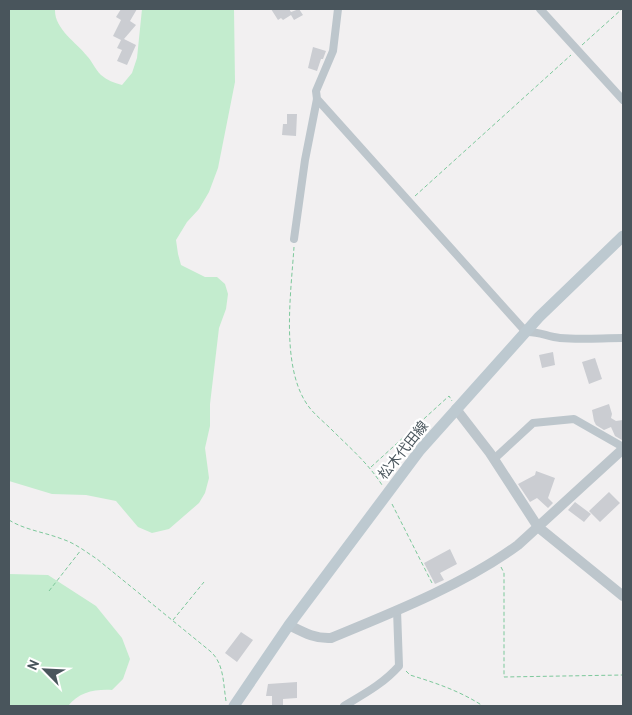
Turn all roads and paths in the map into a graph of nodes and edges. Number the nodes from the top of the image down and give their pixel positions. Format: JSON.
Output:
{"nodes":[{"id":1,"x":338,"y":9,"type":"edge"},
{"id":2,"x":540,"y":9,"type":"edge"},
{"id":3,"x":622,"y":9,"type":"edge"},
{"id":4,"x":577,"y":50,"type":"junction"},
{"id":5,"x":317,"y":99,"type":"junction"},
{"id":6,"x":623,"y":100,"type":"edge"},
{"id":7,"x":409,"y":202,"type":"junction"},
{"id":8,"x":623,"y":236,"type":"edge"},
{"id":9,"x":294,"y":239,"type":"joint"},
{"id":10,"x":526,"y":332,"type":"junction"},
{"id":11,"x":623,"y":338,"type":"edge"},
{"id":12,"x":449,"y":396,"type":"dead end"},
{"id":13,"x":456,"y":409,"type":"junction"},
{"id":14,"x":623,"y":448,"type":"edge"},
{"id":15,"x":494,"y":459,"type":"junction"},
{"id":16,"x":370,"y":467,"type":"junction"},
{"id":17,"x":387,"y":493,"type":"junction"},
{"id":18,"x":9,"y":520,"type":"edge"},
{"id":19,"x":538,"y":527,"type":"junction"},
{"id":20,"x":82,"y":549,"type":"junction"},
{"id":21,"x":496,"y":560,"type":"junction"},
{"id":22,"x":204,"y":582,"type":"dead end"},
{"id":23,"x":49,"y":591,"type":"dead end"},
{"id":24,"x":436,"y":592,"type":"junction"},
{"id":25,"x":623,"y":596,"type":"edge"},
{"id":26,"x":397,"y":610,"type":"junction"},
{"id":27,"x":172,"y":620,"type":"junction"},
{"id":28,"x":289,"y":625,"type":"junction"},
{"id":29,"x":399,"y":666,"type":"junction"},
{"id":30,"x":623,"y":675,"type":"edge"},
{"id":31,"x":227,"y":706,"type":"edge"},
{"id":32,"x":234,"y":706,"type":"edge"},
{"id":33,"x":344,"y":706,"type":"edge"},
{"id":34,"x":483,"y":706,"type":"edge"}],
"edges":[{"from":1,"to":5,"type":"street"},
{"from":2,"to":4,"type":"street"},
{"from":3,"to":4,"type":"path"},
{"from":4,"to":6,"type":"street"},
{"from":4,"to":7,"type":"path"},
{"from":5,"to":7,"type":"street"},
{"from":5,"to":9,"type":"street"},
{"from":7,"to":10,"type":"street"},
{"from":8,"to":10,"type":"main road","name":"松木代田線"},
{"from":9,"to":16,"type":"path"},
{"from":10,"to":11,"type":"street"},
{"from":10,"to":13,"type":"main road","name":"松木代田線"},
{"from":12,"to":16,"type":"path"},
{"from":13,"to":15,"type":"street"},
{"from":13,"to":17,"type":"main road","name":"松木代田線"},
{"from":14,"to":15,"type":"street"},
{"from":14,"to":19,"type":"street"},
{"from":15,"to":19,"type":"street"},
{"from":16,"to":17,"type":"path"},
{"from":17,"to":24,"type":"path"},
{"from":17,"to":28,"type":"main road","name":"松木代田線"},
{"from":18,"to":20,"type":"path"},
{"from":19,"to":21,"type":"street"},
{"from":19,"to":25,"type":"street"},
{"from":20,"to":23,"type":"path"},
{"from":20,"to":27,"type":"path"},
{"from":21,"to":24,"type":"street"},
{"from":21,"to":30,"type":"path"},
{"from":22,"to":27,"type":"path"},
{"from":24,"to":26,"type":"street"},
{"from":26,"to":28,"type":"street"},
{"from":26,"to":29,"type":"street"},
{"from":27,"to":31,"type":"path"},
{"from":28,"to":32,"type":"main road","name":"松木代田線"},
{"from":29,"to":33,"type":"street"},
{"from":29,"to":34,"type":"path"}]}
